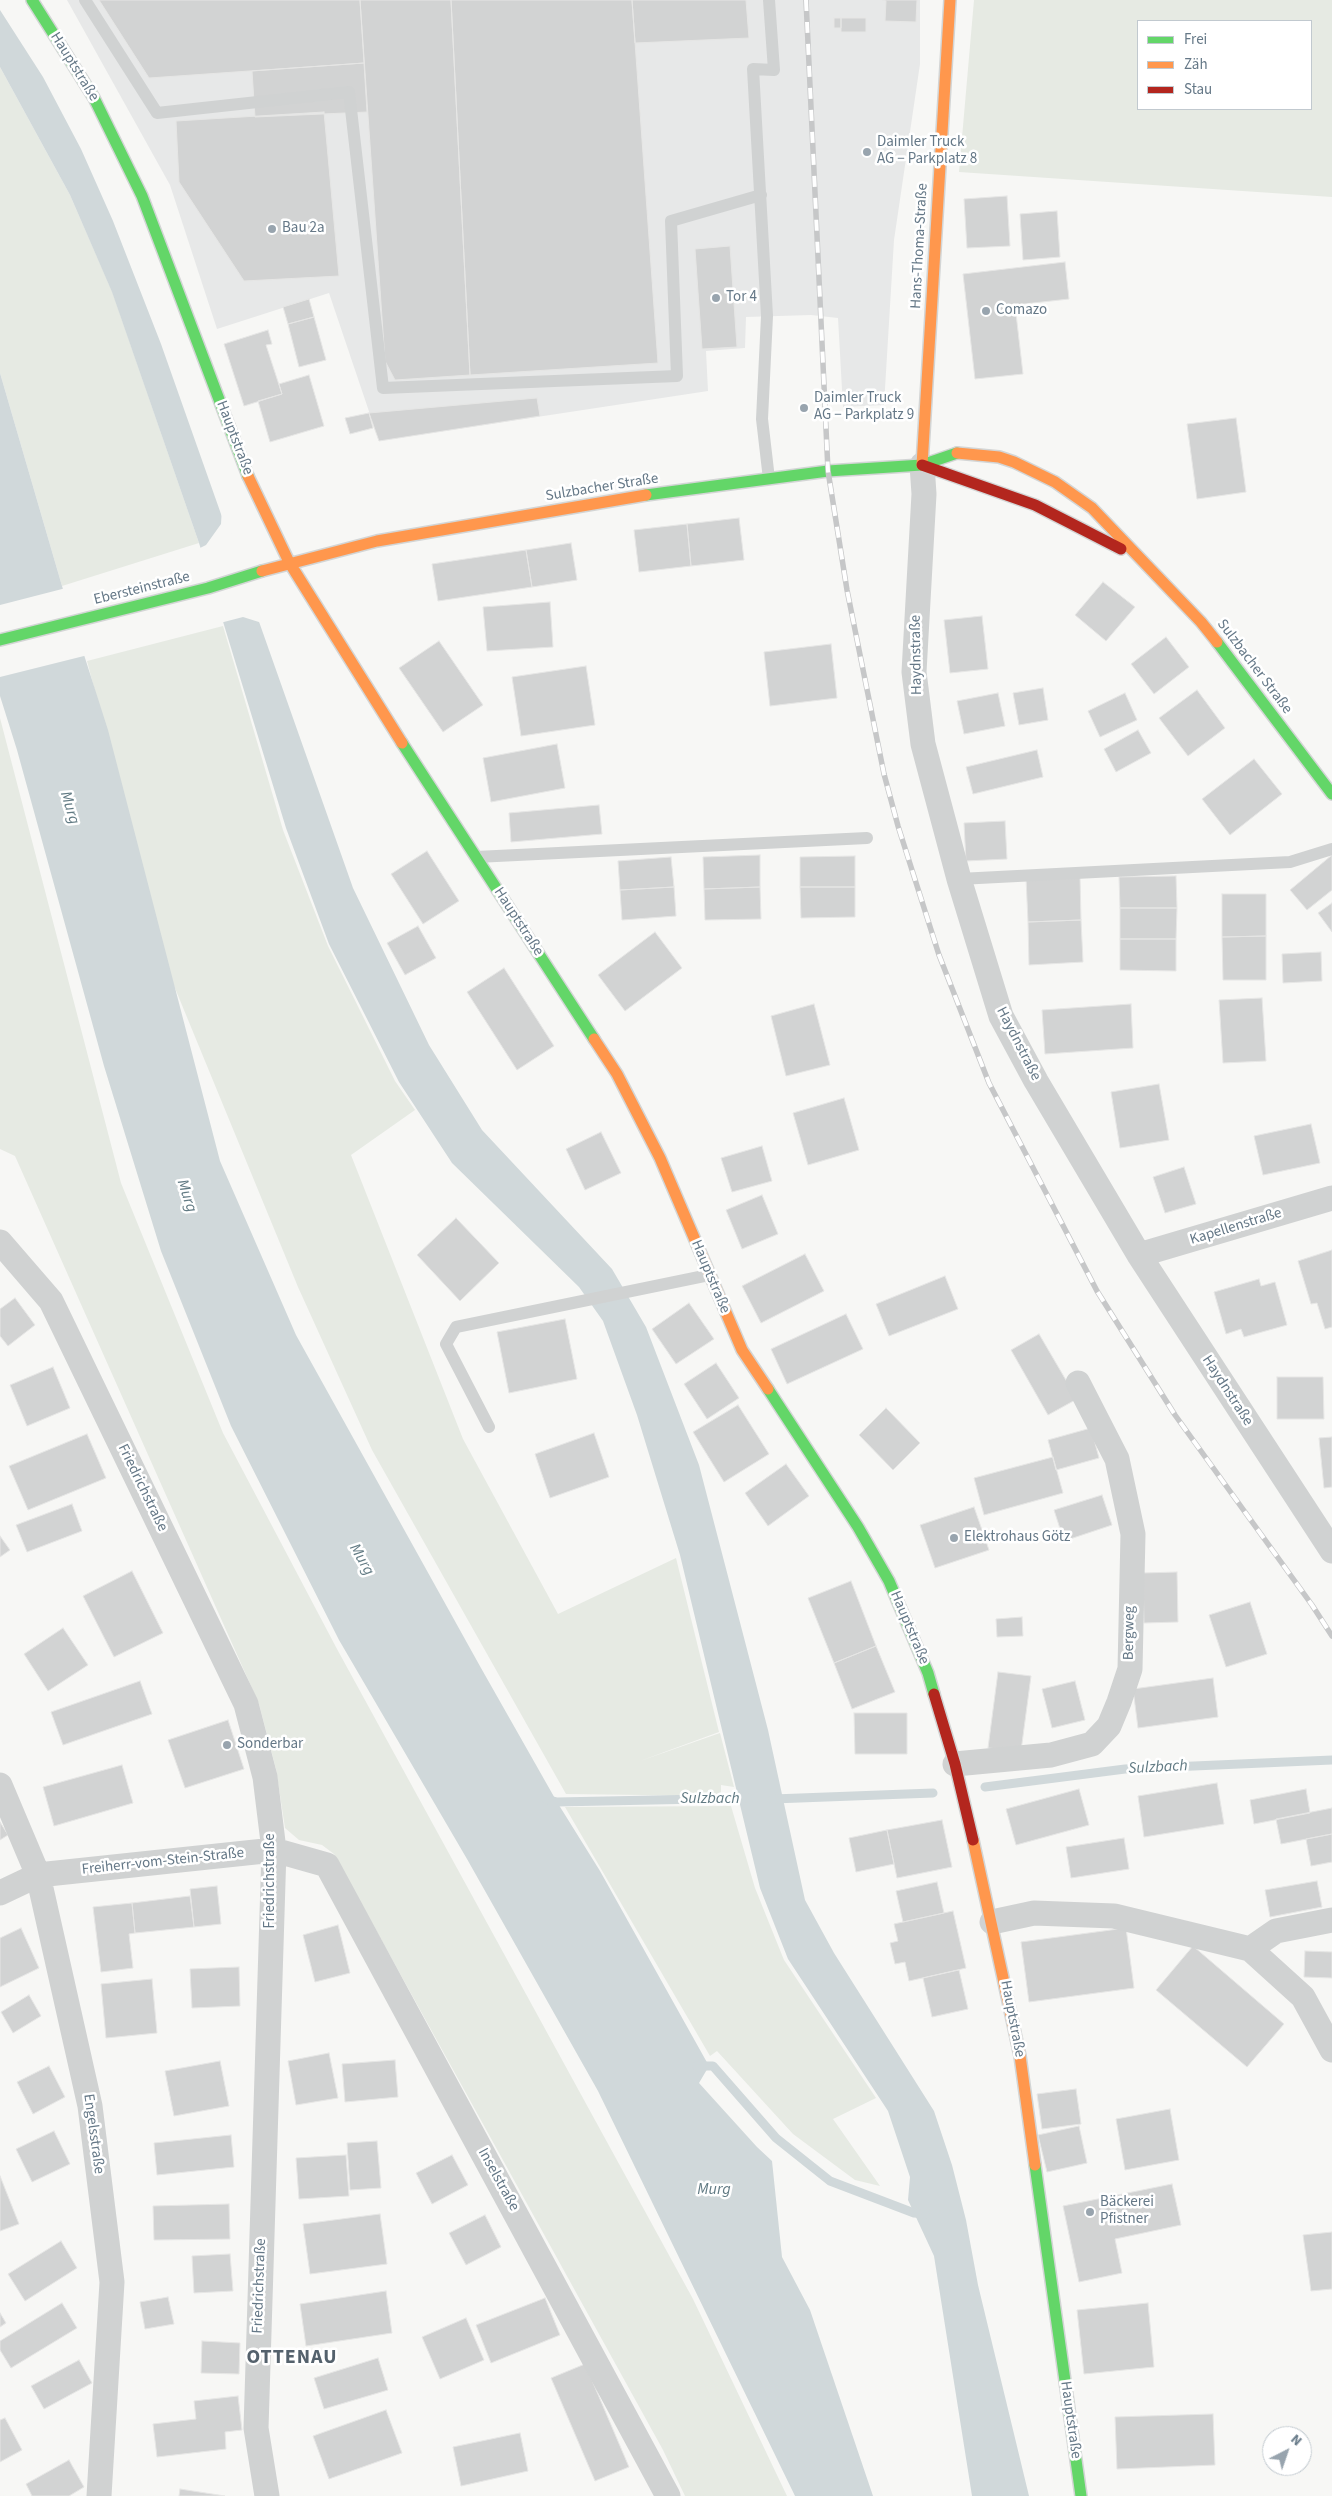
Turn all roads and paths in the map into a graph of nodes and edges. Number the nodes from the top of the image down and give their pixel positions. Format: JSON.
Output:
{"nodes":[{"id":1,"x":32,"y":0,"type":"edge"},
{"id":2,"x":85,"y":0,"type":"edge"},
{"id":3,"x":769,"y":0,"type":"edge"},
{"id":4,"x":950,"y":0,"type":"edge"},
{"id":5,"x":761,"y":195,"type":"junction"},
{"id":6,"x":922,"y":465,"type":"junction"},
{"id":7,"x":769,"y":479,"type":"junction"},
{"id":8,"x":290,"y":562,"type":"junction"},
{"id":9,"x":1146,"y":563,"type":"junction"},
{"id":10,"x":0,"y":640,"type":"edge"},
{"id":11,"x":1332,"y":794,"type":"edge"},
{"id":12,"x":867,"y":838,"type":"dead end"},
{"id":13,"x":1332,"y":849,"type":"edge"},
{"id":14,"x":476,"y":857,"type":"junction"},
{"id":15,"x":959,"y":880,"type":"junction"},
{"id":16,"x":1332,"y":1198,"type":"edge"},
{"id":17,"x":0,"y":1242,"type":"edge"},
{"id":18,"x":1139,"y":1256,"type":"junction"},
{"id":19,"x":709,"y":1275,"type":"junction"},
{"id":20,"x":1078,"y":1383,"type":"dead end"},
{"id":21,"x":489,"y":1427,"type":"dead end"},
{"id":22,"x":1332,"y":1551,"type":"edge"},
{"id":23,"x":955,"y":1764,"type":"junction"},
{"id":24,"x":0,"y":1785,"type":"edge"},
{"id":25,"x":274,"y":1850,"type":"junction"},
{"id":26,"x":327,"y":1865,"type":"joint"},
{"id":27,"x":38,"y":1875,"type":"junction"},
{"id":28,"x":0,"y":1893,"type":"edge"},
{"id":29,"x":1332,"y":1920,"type":"edge"},
{"id":30,"x":992,"y":1922,"type":"junction"},
{"id":31,"x":1250,"y":1949,"type":"junction"},
{"id":32,"x":1332,"y":2050,"type":"edge"},
{"id":33,"x":99,"y":2496,"type":"edge"},
{"id":34,"x":268,"y":2496,"type":"edge"},
{"id":35,"x":668,"y":2496,"type":"edge"},
{"id":36,"x":1081,"y":2496,"type":"edge"}],
"edges":[{"from":1,"to":8,"type":"street","name":"Hauptstraße"},
{"from":2,"to":5,"type":"lane"},
{"from":3,"to":5,"type":"lane"},
{"from":4,"to":6,"type":"street","name":"Hans-Thoma-Straße"},
{"from":5,"to":7,"type":"lane"},
{"from":6,"to":7,"type":"street","name":"Sulzbacher Straße"},
{"from":6,"to":9,"type":"street","name":"Sulzbacher Straße"},
{"from":6,"to":9,"type":"street","name":"Sulzbacher Straße"},
{"from":6,"to":15,"type":"street","name":"Haydnstraße"},
{"from":7,"to":8,"type":"street","name":"Sulzbacher Straße"},
{"from":8,"to":10,"type":"street","name":"Ebersteinstraße"},
{"from":8,"to":14,"type":"street","name":"Hauptstraße"},
{"from":9,"to":11,"type":"street","name":"Sulzbacher Straße"},
{"from":12,"to":14,"type":"lane"},
{"from":13,"to":15,"type":"lane"},
{"from":14,"to":19,"type":"street","name":"Hauptstraße"},
{"from":15,"to":18,"type":"street","name":"Haydnstraße"},
{"from":16,"to":18,"type":"street","name":"Kapellenstraße"},
{"from":17,"to":25,"type":"street","name":"Friedrichstraße"},
{"from":18,"to":22,"type":"street","name":"Haydnstraße"},
{"from":19,"to":21,"type":"lane"},
{"from":19,"to":23,"type":"street","name":"Hauptstraße"},
{"from":20,"to":23,"type":"street","name":"Bergweg"},
{"from":23,"to":30,"type":"street","name":"Hauptstraße"},
{"from":24,"to":27,"type":"street","name":"Engelsstraße"},
{"from":25,"to":26,"type":"street","name":"Freiherr-vom-Stein-Straße"},
{"from":25,"to":27,"type":"street","name":"Freiherr-vom-Stein-Straße"},
{"from":25,"to":34,"type":"street","name":"Friedrichstraße"},
{"from":26,"to":35,"type":"street","name":"Inselstraße"},
{"from":27,"to":28,"type":"street","name":"Freiherr-vom-Stein-Straße"},
{"from":27,"to":33,"type":"street","name":"Engelsstraße"},
{"from":29,"to":31,"type":"street"},
{"from":30,"to":31,"type":"street"},
{"from":30,"to":36,"type":"street","name":"Hauptstraße"},
{"from":31,"to":32,"type":"street"}]}
